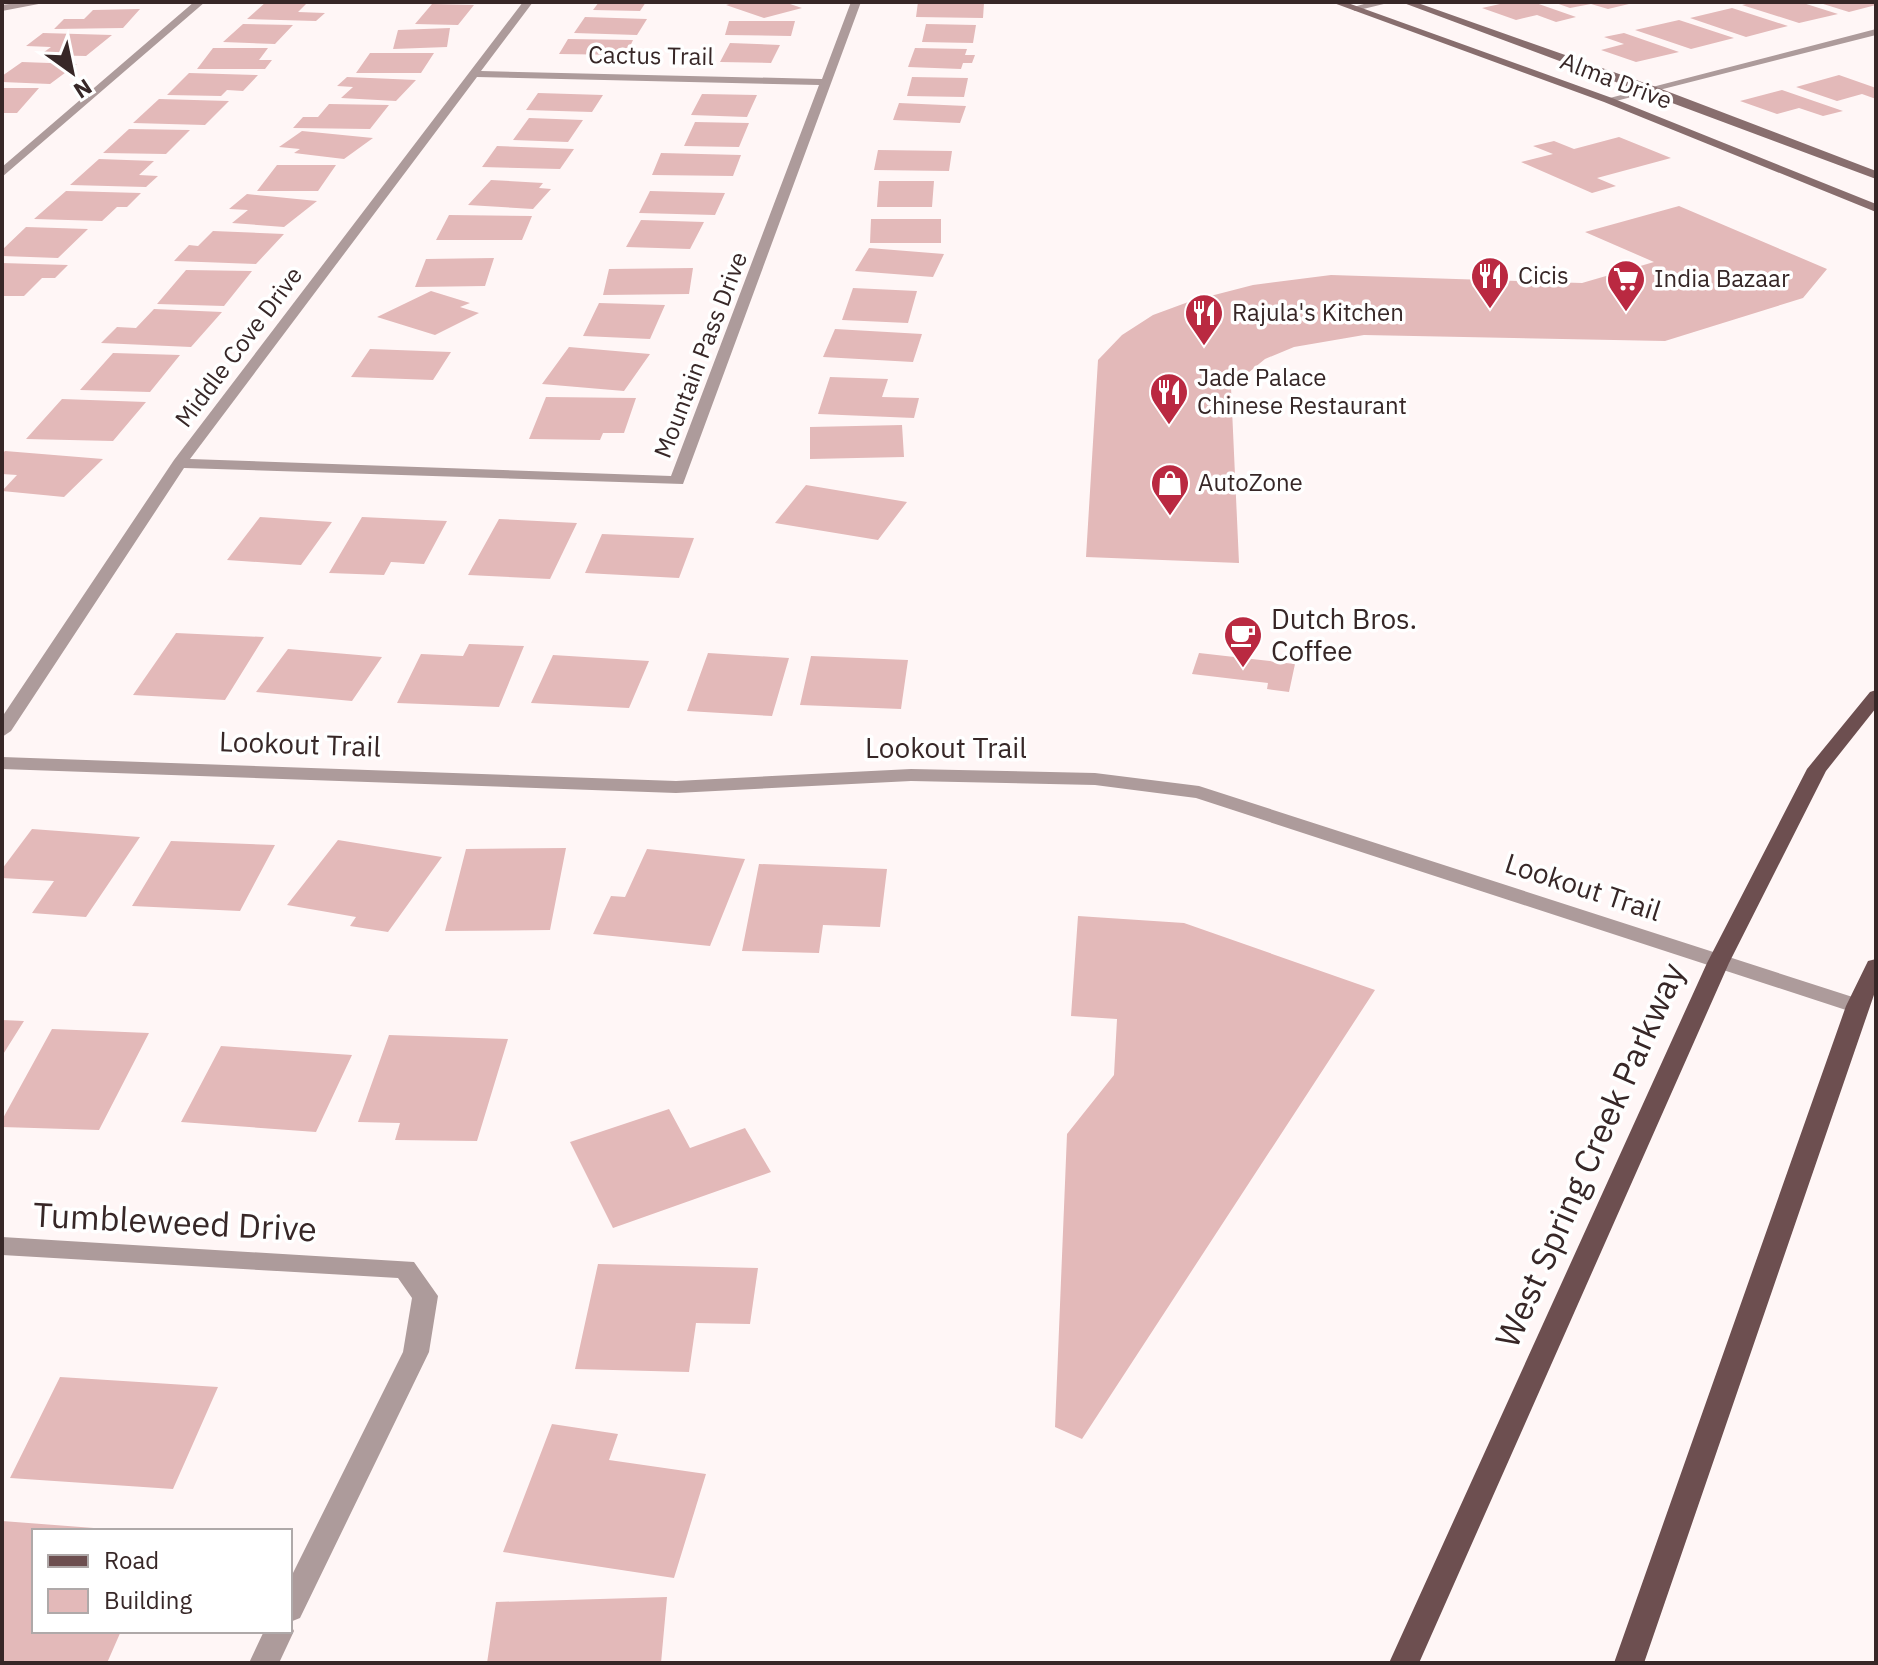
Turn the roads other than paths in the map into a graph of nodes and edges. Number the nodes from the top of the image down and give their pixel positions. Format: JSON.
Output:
{"nodes":[{"id":1,"x":44,"y":2,"type":"edge"},
{"id":2,"x":200,"y":2,"type":"edge"},
{"id":3,"x":528,"y":2,"type":"edge"},
{"id":4,"x":856,"y":2,"type":"edge"},
{"id":5,"x":1336,"y":2,"type":"edge"},
{"id":6,"x":1387,"y":2,"type":"edge"},
{"id":7,"x":1406,"y":2,"type":"edge"},
{"id":8,"x":2,"y":8,"type":"edge"},
{"id":9,"x":1355,"y":8,"type":"junction"},
{"id":10,"x":1876,"y":32,"type":"edge"},
{"id":11,"x":474,"y":74,"type":"junction"},
{"id":12,"x":827,"y":82,"type":"junction"},
{"id":13,"x":1652,"y":89,"type":"junction"},
{"id":14,"x":1608,"y":100,"type":"junction"},
{"id":15,"x":2,"y":173,"type":"edge"},
{"id":16,"x":1876,"y":175,"type":"edge"},
{"id":17,"x":1876,"y":208,"type":"edge"},
{"id":18,"x":179,"y":463,"type":"junction"},
{"id":19,"x":1876,"y":696,"type":"edge"},
{"id":20,"x":2,"y":731,"type":"edge"},
{"id":21,"x":2,"y":763,"type":"edge"},
{"id":22,"x":1718,"y":963,"type":"junction"},
{"id":23,"x":1876,"y":966,"type":"edge"},
{"id":24,"x":1857,"y":1006,"type":"junction"},
{"id":25,"x":2,"y":1246,"type":"edge"},
{"id":26,"x":292,"y":1605,"type":"edge"},
{"id":27,"x":278,"y":1633,"type":"edge"},
{"id":28,"x":264,"y":1663,"type":"edge"},
{"id":29,"x":1404,"y":1663,"type":"edge"},
{"id":30,"x":1629,"y":1663,"type":"edge"}],
"edges":[{"from":1,"to":8,"type":"street"},
{"from":2,"to":15,"type":"street"},
{"from":3,"to":11,"type":"street","name":"Middle Cove Drive"},
{"from":4,"to":12,"type":"street","name":"Mountain Pass Drive"},
{"from":5,"to":9,"type":"main road","name":"Alma Drive"},
{"from":6,"to":9,"type":"street"},
{"from":7,"to":13,"type":"main road","name":"Alma Drive"},
{"from":9,"to":14,"type":"main road","name":"Alma Drive"},
{"from":10,"to":13,"type":"street"},
{"from":11,"to":12,"type":"street","name":"Cactus Trail"},
{"from":11,"to":18,"type":"street","name":"Middle Cove Drive"},
{"from":12,"to":18,"type":"street","name":"Mountain Pass Drive"},
{"from":13,"to":14,"type":"street"},
{"from":13,"to":16,"type":"main road","name":"Alma Drive"},
{"from":14,"to":17,"type":"main road","name":"Alma Drive"},
{"from":18,"to":20,"type":"street","name":"Middle Cove Drive"},
{"from":19,"to":22,"type":"main road","name":"West Spring Creek Parkway"},
{"from":21,"to":22,"type":"street","name":"Lookout Trail"},
{"from":22,"to":24,"type":"street","name":"Lookout Trail"},
{"from":22,"to":29,"type":"main road","name":"West Spring Creek Parkway"},
{"from":23,"to":24,"type":"main road"},
{"from":24,"to":30,"type":"main road"},
{"from":25,"to":26,"type":"street","name":"Tumbleweed Drive"},
{"from":27,"to":28,"type":"street"}]}
